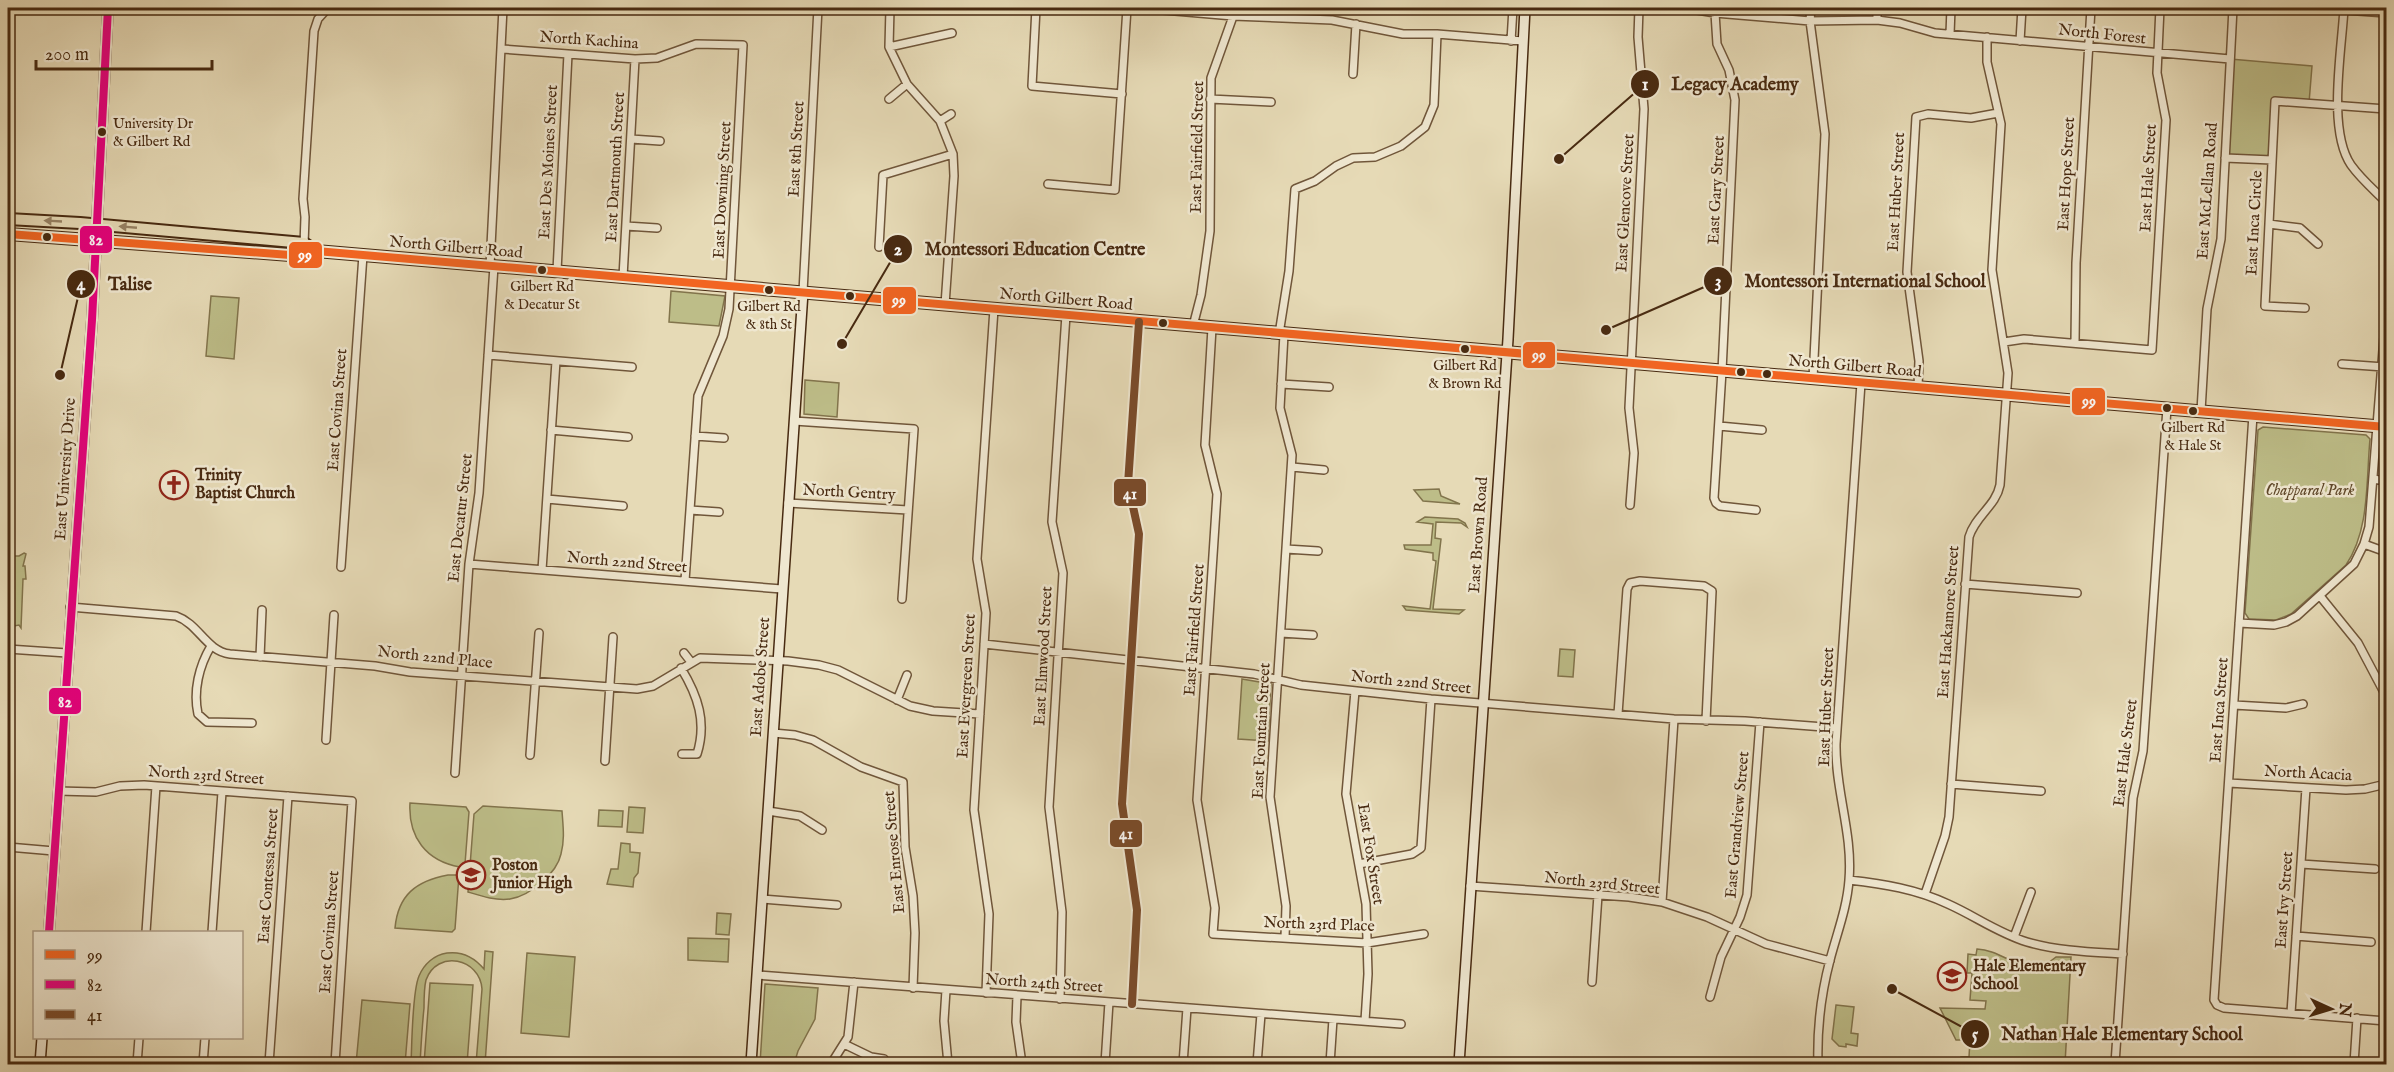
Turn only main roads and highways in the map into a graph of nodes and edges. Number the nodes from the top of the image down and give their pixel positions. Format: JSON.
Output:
{"nodes":[{"id":1,"x":108,"y":8,"type":"edge"},
{"id":2,"x":1525,"y":8,"type":"edge"},
{"id":3,"x":8,"y":219,"type":"edge"},
{"id":4,"x":98,"y":225,"type":"junction"},
{"id":5,"x":8,"y":234,"type":"edge"},
{"id":6,"x":215,"y":235,"type":"junction"},
{"id":7,"x":254,"y":239,"type":"junction"},
{"id":8,"x":96,"y":240,"type":"junction"},
{"id":9,"x":175,"y":246,"type":"junction"},
{"id":10,"x":215,"y":249,"type":"junction"},
{"id":11,"x":316,"y":251,"type":"junction"},
{"id":12,"x":802,"y":292,"type":"junction"},
{"id":13,"x":1507,"y":353,"type":"junction"},
{"id":14,"x":2382,"y":426,"type":"edge"},
{"id":15,"x":49,"y":931,"type":"edge"},
{"id":16,"x":42,"y":1039,"type":"edge"},
{"id":17,"x":40,"y":1065,"type":"edge"},
{"id":18,"x":751,"y":1065,"type":"edge"},
{"id":19,"x":1459,"y":1065,"type":"edge"}],
"edges":[{"from":1,"to":4,"type":"main road","name":"East University Drive"},
{"from":2,"to":13,"type":"main road","name":"East Brown Road"},
{"from":4,"to":3,"type":"main road","name":"North Gilbert Road","one_way":true},
{"from":6,"to":4,"type":"main road","name":"North Gilbert Road","one_way":true},
{"from":4,"to":8,"type":"main road","name":"East University Drive"},
{"from":5,"to":8,"type":"main road","name":"North Gilbert Road"},
{"from":6,"to":7,"type":"main road","name":"North Gilbert Road"},
{"from":6,"to":9,"type":"main road"},
{"from":7,"to":10,"type":"main road"},
{"from":7,"to":11,"type":"main road","name":"North Gilbert Road"},
{"from":8,"to":9,"type":"main road","name":"North Gilbert Road"},
{"from":8,"to":15,"type":"main road","name":"East University Drive"},
{"from":9,"to":10,"type":"main road","name":"North Gilbert Road"},
{"from":10,"to":11,"type":"main road","name":"North Gilbert Road"},
{"from":11,"to":12,"type":"main road","name":"North Gilbert Road"},
{"from":12,"to":13,"type":"main road","name":"North Gilbert Road"},
{"from":12,"to":18,"type":"main road","name":"East Adobe Street"},
{"from":13,"to":14,"type":"main road","name":"North Gilbert Road"},
{"from":13,"to":19,"type":"main road","name":"East Brown Road"},
{"from":16,"to":17,"type":"main road"}]}
